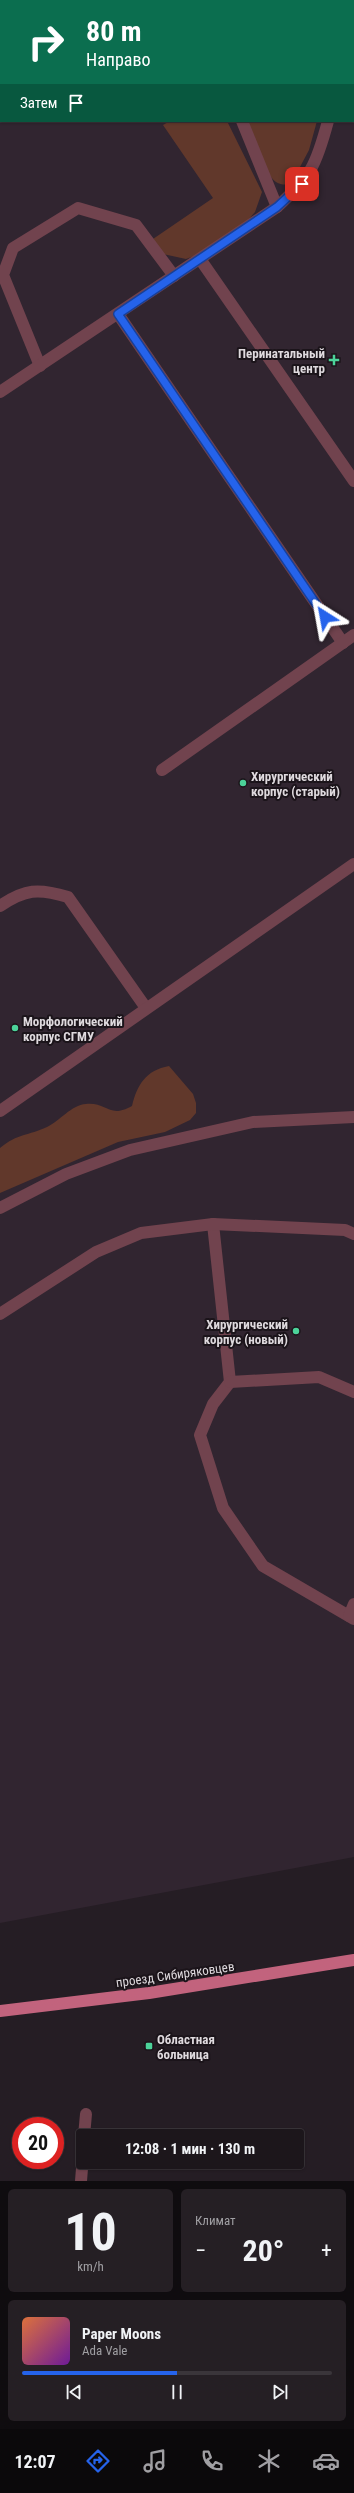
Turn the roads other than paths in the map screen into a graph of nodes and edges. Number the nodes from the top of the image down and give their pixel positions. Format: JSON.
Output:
{"nodes":[{"id":1,"x":242,"y":122,"type":"edge"},
{"id":2,"x":328,"y":122,"type":"edge"},
{"id":3,"x":277,"y":207,"type":"junction"},
{"id":4,"x":200,"y":259,"type":"junction"},
{"id":5,"x":174,"y":276,"type":"junction"},
{"id":6,"x":118,"y":314,"type":"junction"},
{"id":7,"x":40,"y":366,"type":"junction"},
{"id":8,"x":0,"y":392,"type":"edge"},
{"id":9,"x":354,"y":481,"type":"edge"},
{"id":10,"x":354,"y":635,"type":"edge"},
{"id":11,"x":343,"y":643,"type":"junction"},
{"id":12,"x":162,"y":770,"type":"dead end"},
{"id":13,"x":354,"y":864,"type":"edge"},
{"id":14,"x":0,"y":906,"type":"edge"},
{"id":15,"x":146,"y":1008,"type":"junction"},
{"id":16,"x":0,"y":1111,"type":"edge"},
{"id":17,"x":354,"y":1117,"type":"edge"},
{"id":18,"x":0,"y":1208,"type":"edge"},
{"id":19,"x":213,"y":1224,"type":"junction"},
{"id":20,"x":354,"y":1234,"type":"edge"},
{"id":21,"x":0,"y":1314,"type":"edge"},
{"id":22,"x":230,"y":1382,"type":"junction"},
{"id":23,"x":354,"y":1392,"type":"edge"},
{"id":24,"x":354,"y":1604,"type":"edge"},
{"id":25,"x":352,"y":1618,"type":"edge"},
{"id":26,"x":354,"y":1960,"type":"edge"},
{"id":27,"x":0,"y":2011,"type":"edge"},
{"id":28,"x":86,"y":2114,"type":"dead end"},
{"id":29,"x":85,"y":2129,"type":"edge"},
{"id":30,"x":82,"y":2169,"type":"edge"},
{"id":31,"x":81,"y":2181,"type":"edge"}],
"edges":[{"from":1,"to":3,"type":"lane"},
{"from":2,"to":3,"type":"lane"},
{"from":3,"to":4,"type":"lane"},
{"from":4,"to":5,"type":"lane"},
{"from":4,"to":9,"type":"lane"},
{"from":5,"to":6,"type":"lane"},
{"from":5,"to":7,"type":"lane"},
{"from":6,"to":7,"type":"lane"},
{"from":6,"to":11,"type":"lane"},
{"from":7,"to":8,"type":"lane"},
{"from":10,"to":11,"type":"lane"},
{"from":11,"to":12,"type":"lane"},
{"from":13,"to":15,"type":"lane"},
{"from":14,"to":15,"type":"lane"},
{"from":15,"to":16,"type":"lane"},
{"from":17,"to":18,"type":"lane"},
{"from":19,"to":20,"type":"lane"},
{"from":19,"to":21,"type":"lane"},
{"from":19,"to":22,"type":"lane"},
{"from":22,"to":23,"type":"lane"},
{"from":22,"to":25,"type":"lane"},
{"from":24,"to":25,"type":"lane"},
{"from":26,"to":27,"type":"main road","name":"проезд Сибиряковцев"},
{"from":28,"to":29,"type":"lane"},
{"from":30,"to":31,"type":"lane"}]}
